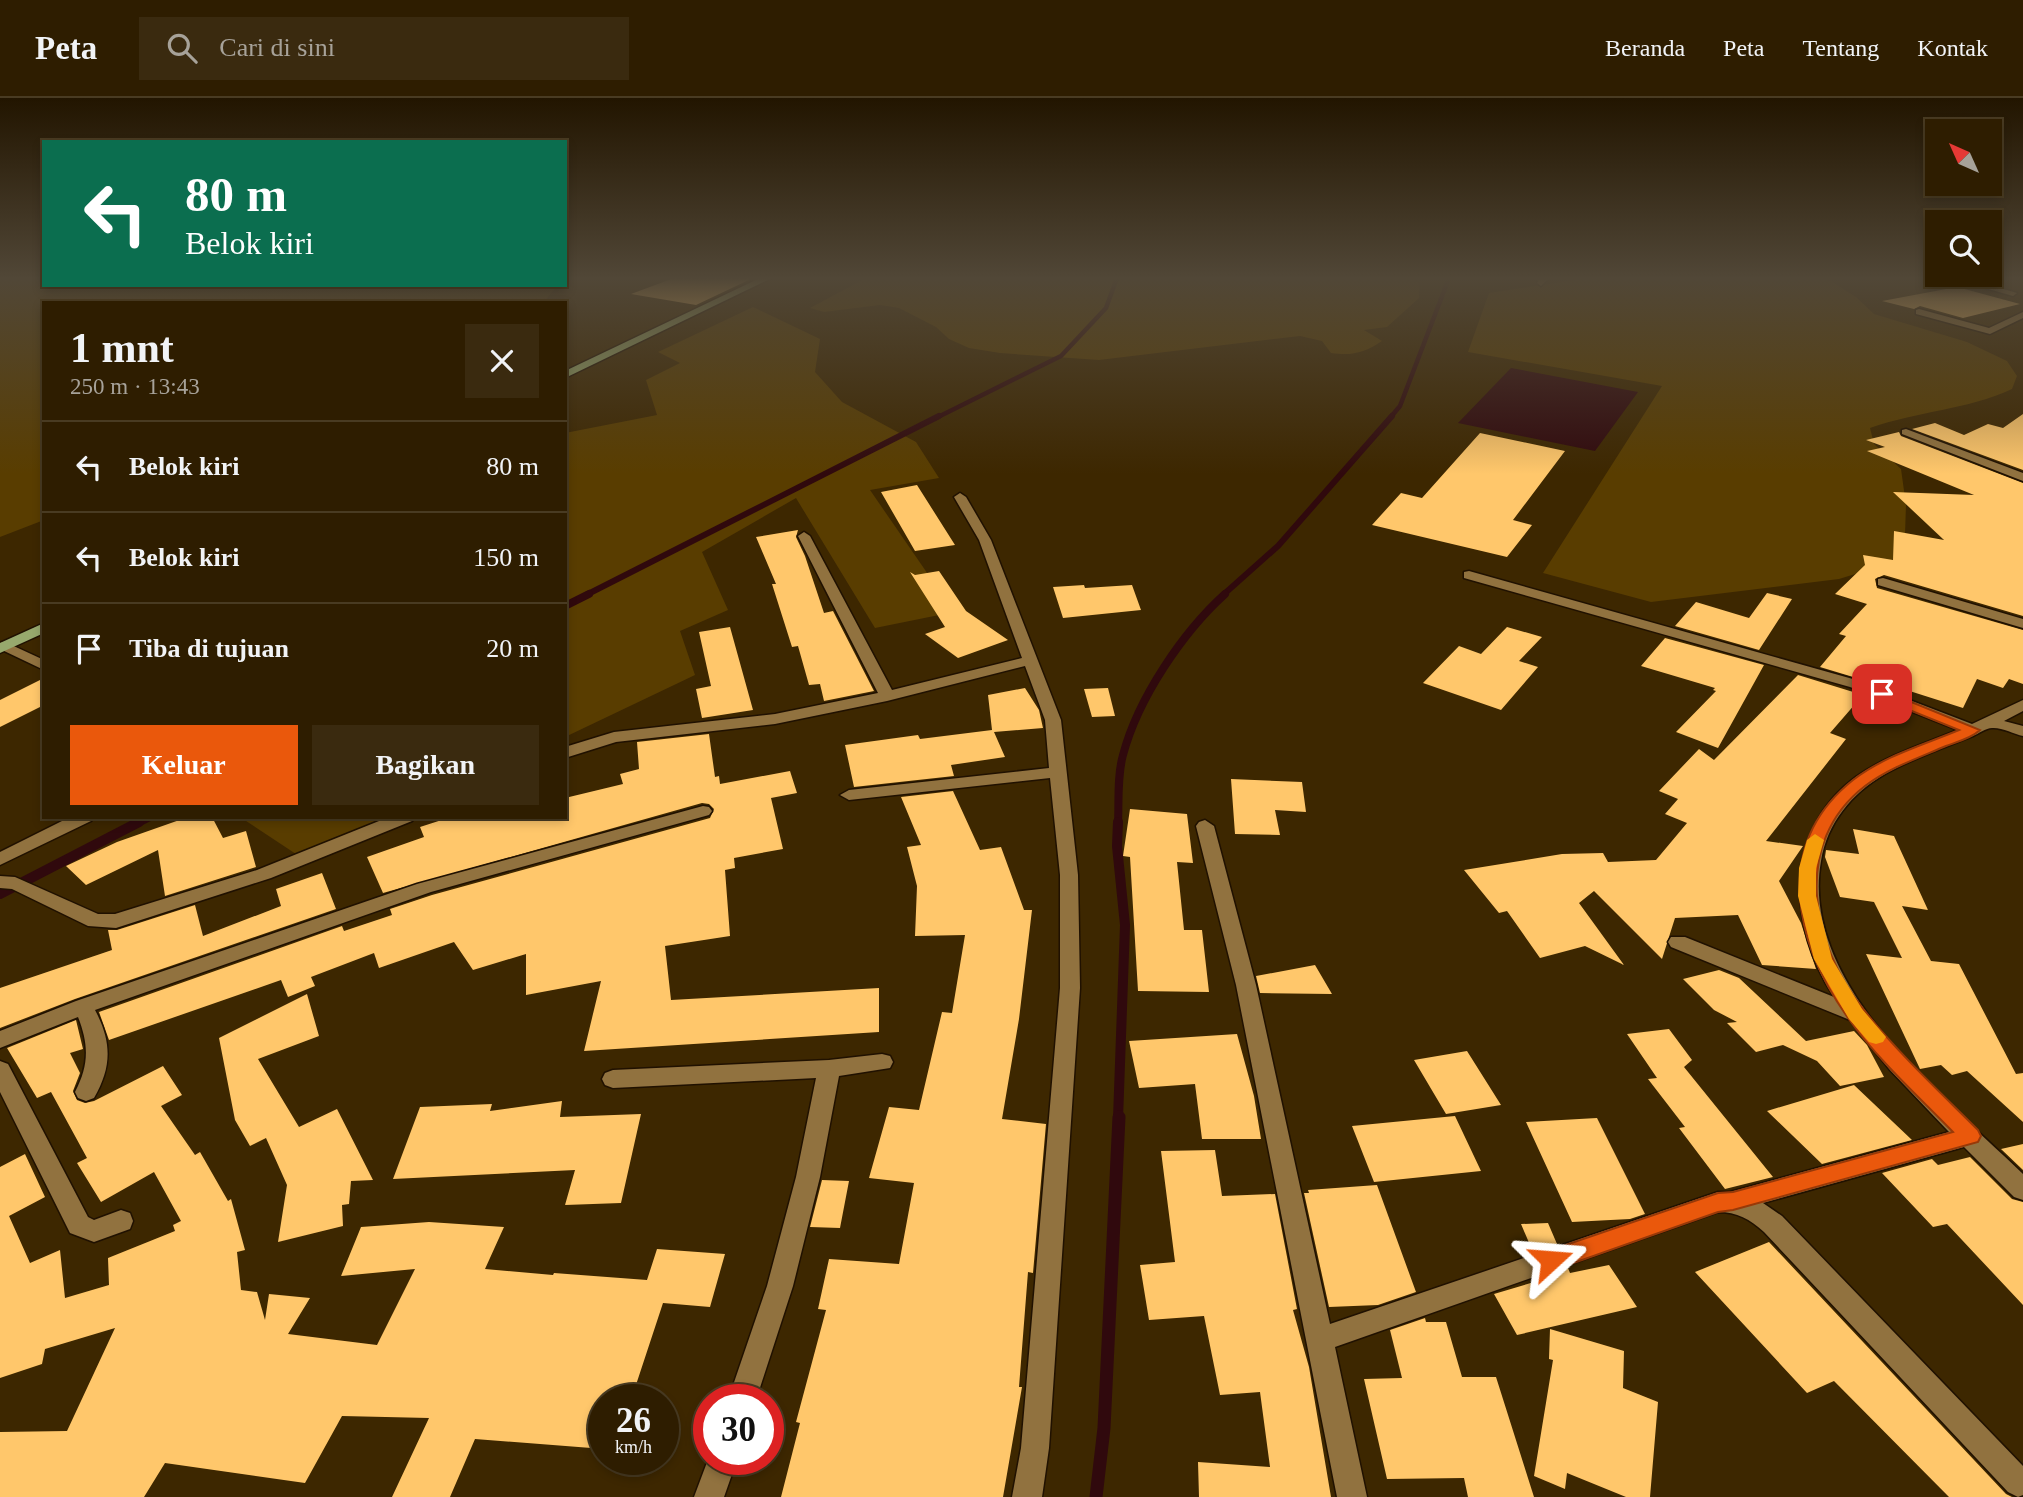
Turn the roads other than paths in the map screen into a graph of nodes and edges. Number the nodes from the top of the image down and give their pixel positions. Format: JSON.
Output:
{"nodes":[{"id":1,"x":631,"y":343,"type":"edge"},
{"id":2,"x":567,"y":374,"type":"edge"},
{"id":3,"x":1906,"y":432,"type":"dead end"},
{"id":4,"x":2023,"y":477,"type":"edge"},
{"id":5,"x":960,"y":497,"type":"dead end"},
{"id":6,"x":804,"y":536,"type":"dead end"},
{"id":7,"x":1469,"y":575,"type":"dead end"},
{"id":8,"x":1883,"y":582,"type":"dead end"},
{"id":9,"x":2023,"y":624,"type":"edge"},
{"id":10,"x":42,"y":628,"type":"edge"},
{"id":11,"x":2,"y":647,"type":"edge"},
{"id":12,"x":1028,"y":661,"type":"junction"},
{"id":13,"x":42,"y":665,"type":"edge"},
{"id":14,"x":887,"y":696,"type":"junction"},
{"id":15,"x":2023,"y":705,"type":"edge"},
{"id":16,"x":1980,"y":726,"type":"junction"},
{"id":17,"x":2023,"y":731,"type":"edge"},
{"id":18,"x":567,"y":752,"type":"edge"},
{"id":19,"x":1059,"y":772,"type":"junction"},
{"id":20,"x":849,"y":794,"type":"dead end"},
{"id":21,"x":703,"y":811,"type":"dead end"},
{"id":22,"x":81,"y":819,"type":"edge"},
{"id":23,"x":401,"y":819,"type":"edge"},
{"id":24,"x":1205,"y":827,"type":"dead end"},
{"id":25,"x":0,"y":859,"type":"edge"},
{"id":26,"x":7,"y":883,"type":"edge"},
{"id":27,"x":1678,"y":942,"type":"dead end"},
{"id":28,"x":83,"y":1006,"type":"junction"},
{"id":29,"x":1855,"y":1014,"type":"junction"},
{"id":30,"x":0,"y":1040,"type":"edge"},
{"id":31,"x":882,"y":1062,"type":"dead end"},
{"id":32,"x":828,"y":1069,"type":"junction"},
{"id":33,"x":0,"y":1070,"type":"edge"},
{"id":34,"x":613,"y":1079,"type":"dead end"},
{"id":35,"x":86,"y":1092,"type":"dead end"},
{"id":36,"x":1970,"y":1136,"type":"junction"},
{"id":37,"x":2023,"y":1190,"type":"edge"},
{"id":38,"x":1733,"y":1201,"type":"junction"},
{"id":39,"x":121,"y":1221,"type":"dead end"},
{"id":40,"x":1320,"y":1340,"type":"junction"},
{"id":41,"x":747,"y":1384,"type":"edge"},
{"id":42,"x":717,"y":1475,"type":"edge"},
{"id":43,"x":2018,"y":1482,"type":"dead end"},
{"id":44,"x":709,"y":1497,"type":"edge"},
{"id":45,"x":1027,"y":1497,"type":"edge"},
{"id":46,"x":1352,"y":1497,"type":"edge"}],
"edges":[{"from":1,"to":2,"type":"main road"},
{"from":3,"to":4,"type":"street"},
{"from":5,"to":12,"type":"street"},
{"from":6,"to":14,"type":"street"},
{"from":7,"to":16,"type":"street"},
{"from":8,"to":9,"type":"street"},
{"from":10,"to":11,"type":"main road"},
{"from":11,"to":13,"type":"street"},
{"from":12,"to":14,"type":"street"},
{"from":12,"to":19,"type":"street"},
{"from":14,"to":18,"type":"street"},
{"from":15,"to":16,"type":"street"},
{"from":16,"to":17,"type":"street"},
{"from":16,"to":29,"type":"street"},
{"from":19,"to":20,"type":"street"},
{"from":19,"to":45,"type":"street"},
{"from":21,"to":28,"type":"street"},
{"from":22,"to":25,"type":"street"},
{"from":23,"to":26,"type":"street"},
{"from":24,"to":40,"type":"street"},
{"from":27,"to":29,"type":"street"},
{"from":28,"to":30,"type":"street"},
{"from":28,"to":35,"type":"street"},
{"from":29,"to":36,"type":"street"},
{"from":31,"to":32,"type":"street"},
{"from":32,"to":34,"type":"street"},
{"from":32,"to":41,"type":"street"},
{"from":33,"to":39,"type":"street"},
{"from":36,"to":37,"type":"street"},
{"from":36,"to":38,"type":"street"},
{"from":38,"to":40,"type":"street"},
{"from":38,"to":43,"type":"street"},
{"from":40,"to":46,"type":"street"},
{"from":42,"to":44,"type":"street"}]}
